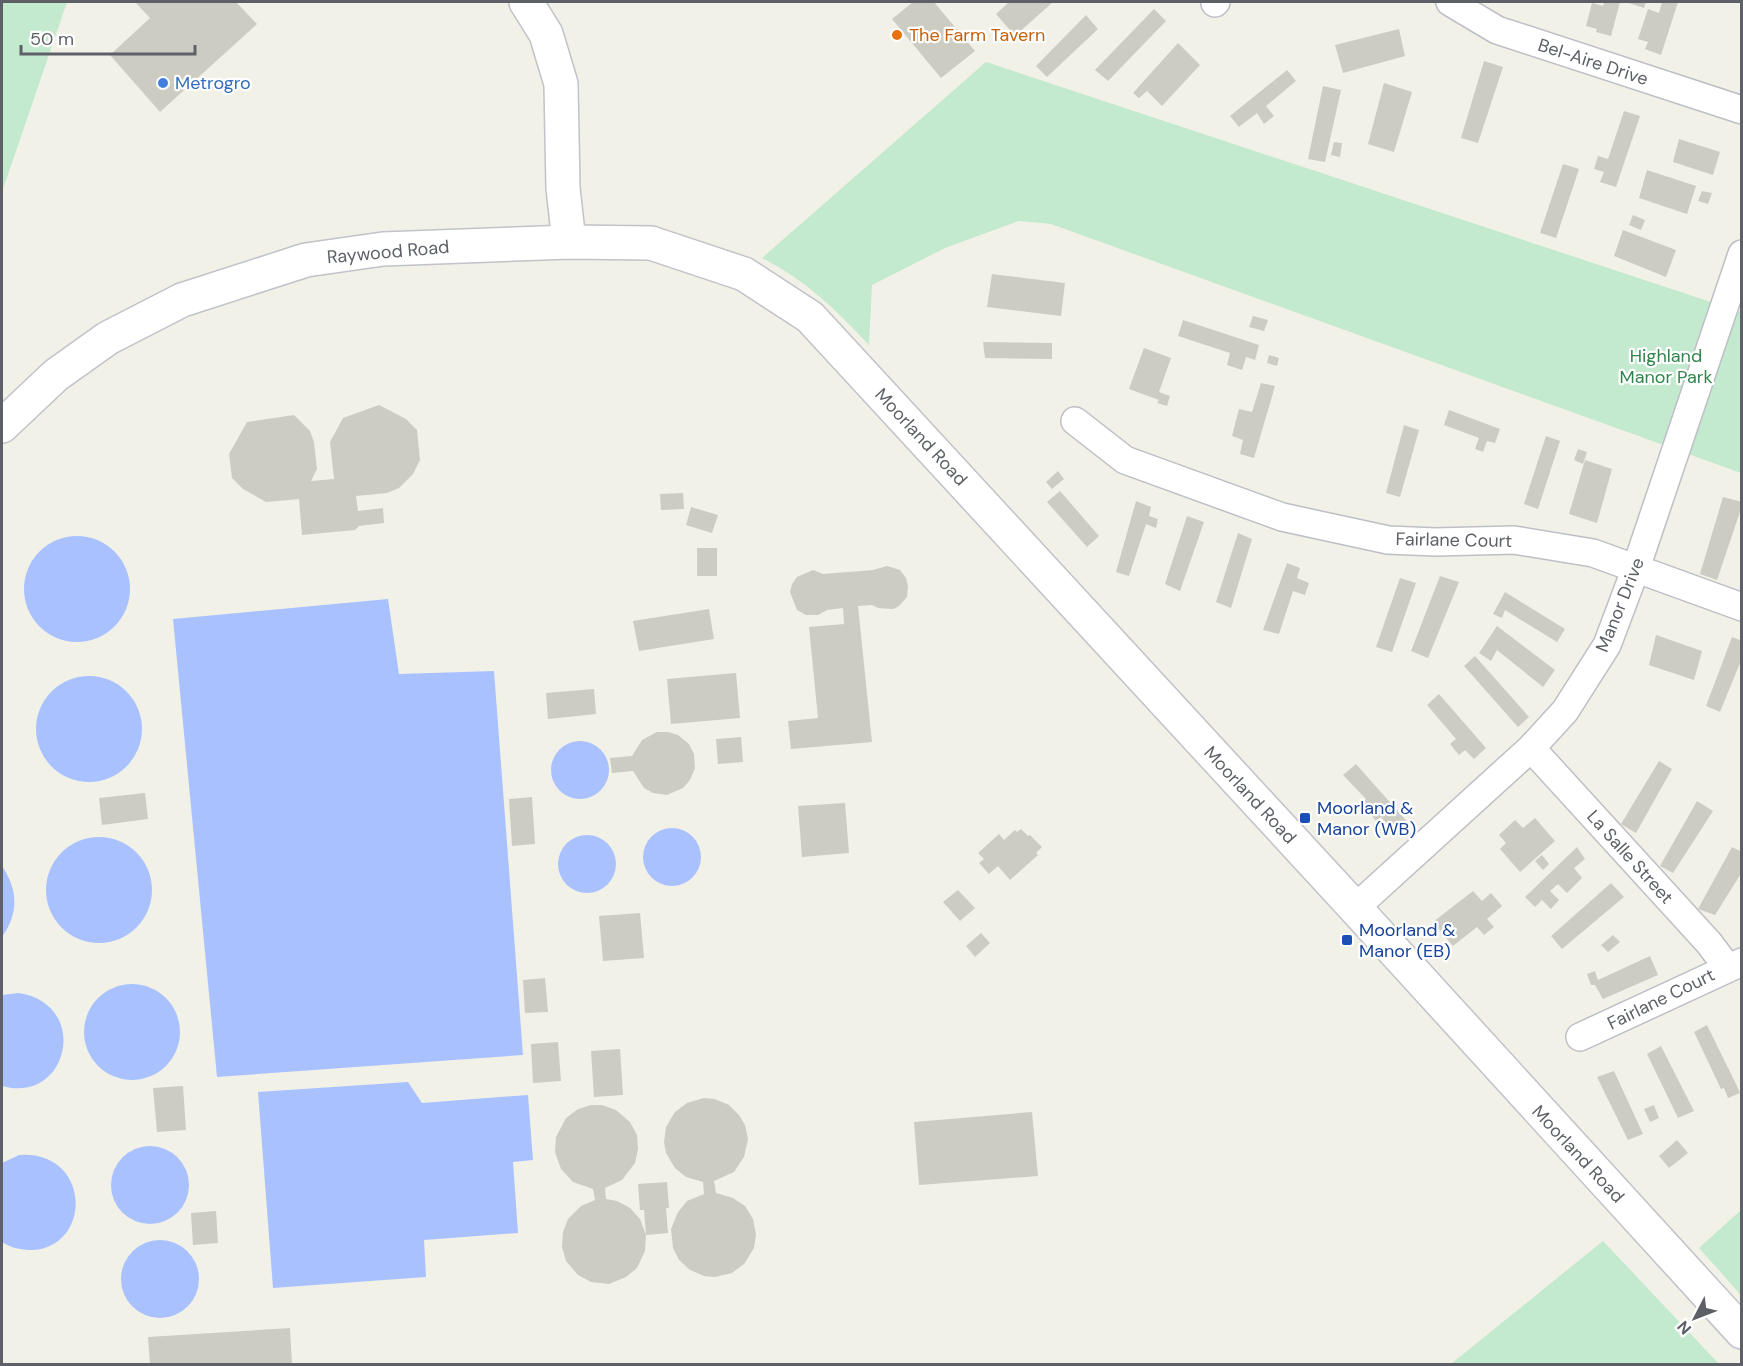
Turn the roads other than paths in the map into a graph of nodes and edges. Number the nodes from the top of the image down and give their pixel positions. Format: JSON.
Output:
{"nodes":[{"id":1,"x":526,"y":2,"type":"edge"},
{"id":2,"x":1450,"y":2,"type":"edge"},
{"id":3,"x":1742,"y":110,"type":"edge"},
{"id":4,"x":569,"y":242,"type":"junction"},
{"id":5,"x":1742,"y":254,"type":"edge"},
{"id":6,"x":744,"y":274,"type":"joint"},
{"id":7,"x":1075,"y":421,"type":"dead end"},
{"id":8,"x":2,"y":426,"type":"edge"},
{"id":9,"x":1636,"y":568,"type":"junction"},
{"id":10,"x":1742,"y":607,"type":"edge"},
{"id":11,"x":1532,"y":748,"type":"junction"},
{"id":12,"x":1355,"y":908,"type":"junction"},
{"id":13,"x":1734,"y":964,"type":"edge"},
{"id":14,"x":1580,"y":1037,"type":"dead end"},
{"id":15,"x":1742,"y":1332,"type":"edge"}],
"edges":[{"from":1,"to":4,"type":"street"},
{"from":2,"to":3,"type":"street","name":"Bel-Aire Drive"},
{"from":4,"to":6,"type":"street","name":"Raywood Road"},
{"from":4,"to":8,"type":"street","name":"Raywood Road"},
{"from":5,"to":9,"type":"street","name":"Manor Drive"},
{"from":6,"to":12,"type":"street","name":"Moorland Road"},
{"from":7,"to":9,"type":"street","name":"Fairlane Court"},
{"from":9,"to":10,"type":"street","name":"Fairlane Court"},
{"from":9,"to":11,"type":"street","name":"Manor Drive"},
{"from":11,"to":12,"type":"street","name":"Manor Drive"},
{"from":11,"to":13,"type":"street","name":"La Salle Street"},
{"from":12,"to":15,"type":"street","name":"Moorland Road"},
{"from":13,"to":14,"type":"street","name":"Fairlane Court"}]}
